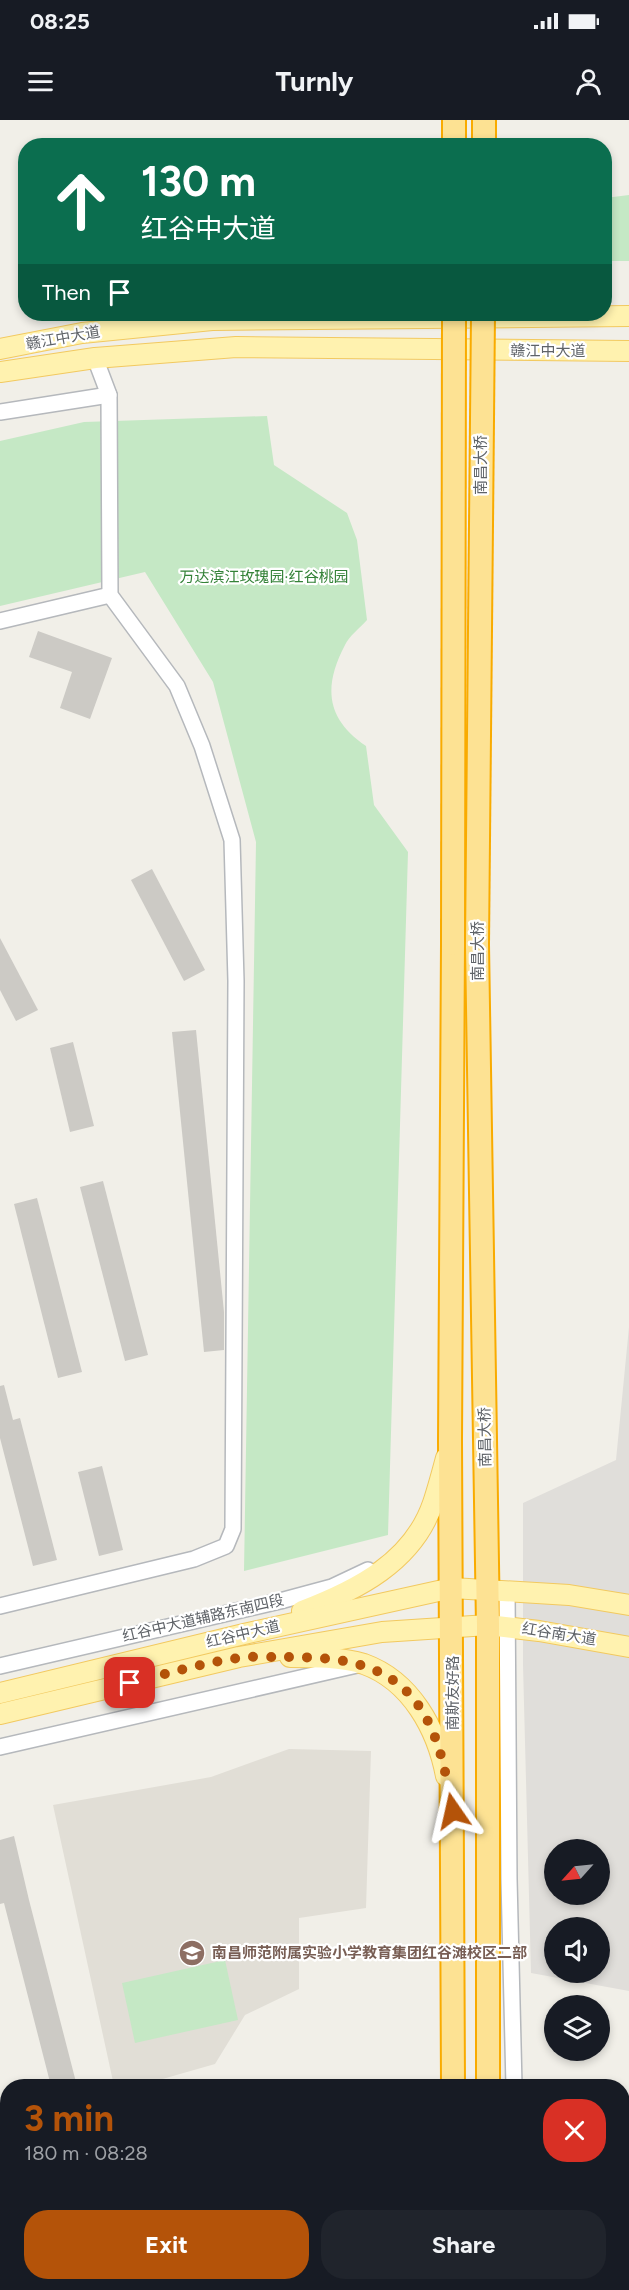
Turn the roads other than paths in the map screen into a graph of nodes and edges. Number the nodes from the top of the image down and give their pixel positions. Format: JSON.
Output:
{"nodes":[{"id":1,"x":454,"y":120,"type":"edge"},
{"id":2,"x":484,"y":120,"type":"edge"},
{"id":3,"x":454,"y":138,"type":"edge"},
{"id":4,"x":484,"y":138,"type":"edge"},
{"id":5,"x":612,"y":316,"type":"edge"},
{"id":6,"x":629,"y":316,"type":"edge"},
{"id":7,"x":202,"y":321,"type":"edge"},
{"id":8,"x":454,"y":321,"type":"edge"},
{"id":9,"x":483,"y":321,"type":"edge"},
{"id":10,"x":0,"y":349,"type":"edge"},
{"id":11,"x":629,"y":351,"type":"edge"},
{"id":12,"x":95,"y":358,"type":"junction"},
{"id":13,"x":0,"y":372,"type":"edge"},
{"id":14,"x":109,"y":395,"type":"junction"},
{"id":15,"x":0,"y":412,"type":"edge"},
{"id":16,"x":110,"y":595,"type":"junction"},
{"id":17,"x":0,"y":621,"type":"edge"},
{"id":18,"x":450,"y":1441,"type":"junction"},
{"id":19,"x":401,"y":1555,"type":"junction"},
{"id":20,"x":452,"y":1588,"type":"junction"},
{"id":21,"x":497,"y":1590,"type":"junction"},
{"id":22,"x":629,"y":1605,"type":"edge"},
{"id":23,"x":0,"y":1606,"type":"edge"},
{"id":24,"x":453,"y":1625,"type":"junction"},
{"id":25,"x":498,"y":1626,"type":"junction"},
{"id":26,"x":244,"y":1634,"type":"junction"},
{"id":27,"x":629,"y":1647,"type":"edge"},
{"id":28,"x":239,"y":1657,"type":"junction"},
{"id":29,"x":363,"y":1664,"type":"junction"},
{"id":30,"x":0,"y":1666,"type":"edge"},
{"id":31,"x":0,"y":1692,"type":"edge"},
{"id":32,"x":0,"y":1714,"type":"edge"},
{"id":33,"x":0,"y":1747,"type":"edge"},
{"id":34,"x":453,"y":1811,"type":"junction"},
{"id":35,"x":453,"y":2079,"type":"edge"},
{"id":36,"x":488,"y":2079,"type":"edge"},
{"id":37,"x":514,"y":2079,"type":"edge"}],
"edges":[{"from":1,"to":3,"type":"highway"},
{"from":2,"to":4,"type":"highway"},
{"from":5,"to":6,"type":"main road","name":"赣江中大道"},
{"from":7,"to":10,"type":"main road","name":"赣江中大道"},
{"from":8,"to":18,"type":"highway","name":"南昌大桥","bridge":true},
{"from":9,"to":21,"type":"highway","name":"南昌大桥","bridge":true},
{"from":11,"to":12,"type":"main road","name":"赣江中大道"},
{"from":12,"to":13,"type":"main road","name":"赣江中大道"},
{"from":12,"to":14,"type":"street"},
{"from":14,"to":15,"type":"street"},
{"from":14,"to":16,"type":"street"},
{"from":16,"to":17,"type":"street"},
{"from":16,"to":23,"type":"street"},
{"from":18,"to":19,"type":"main road"},
{"from":18,"to":20,"type":"highway","name":"南昌大桥"},
{"from":19,"to":26,"type":"main road"},
{"from":19,"to":30,"type":"street","name":"红谷中大道辅路东南四段"},
{"from":20,"to":21,"type":"main road","name":"红谷中大道"},
{"from":20,"to":24,"type":"highway","name":"南斯友好路"},
{"from":20,"to":26,"type":"main road","name":"红谷中大道"},
{"from":21,"to":22,"type":"main road"},
{"from":21,"to":25,"type":"highway"},
{"from":24,"to":25,"type":"main road","name":"红谷中大道"},
{"from":24,"to":28,"type":"main road","name":"红谷中大道"},
{"from":24,"to":34,"type":"highway","name":"南斯友好路"},
{"from":25,"to":27,"type":"main road","name":"红谷南大道"},
{"from":25,"to":36,"type":"highway"},
{"from":25,"to":37,"type":"street"},
{"from":26,"to":31,"type":"main road","name":"红谷中大道"},
{"from":28,"to":29,"type":"main road"},
{"from":28,"to":32,"type":"main road","name":"红谷中大道"},
{"from":29,"to":33,"type":"street"},
{"from":29,"to":34,"type":"main road"},
{"from":34,"to":35,"type":"highway","name":"南斯友好路"}]}
